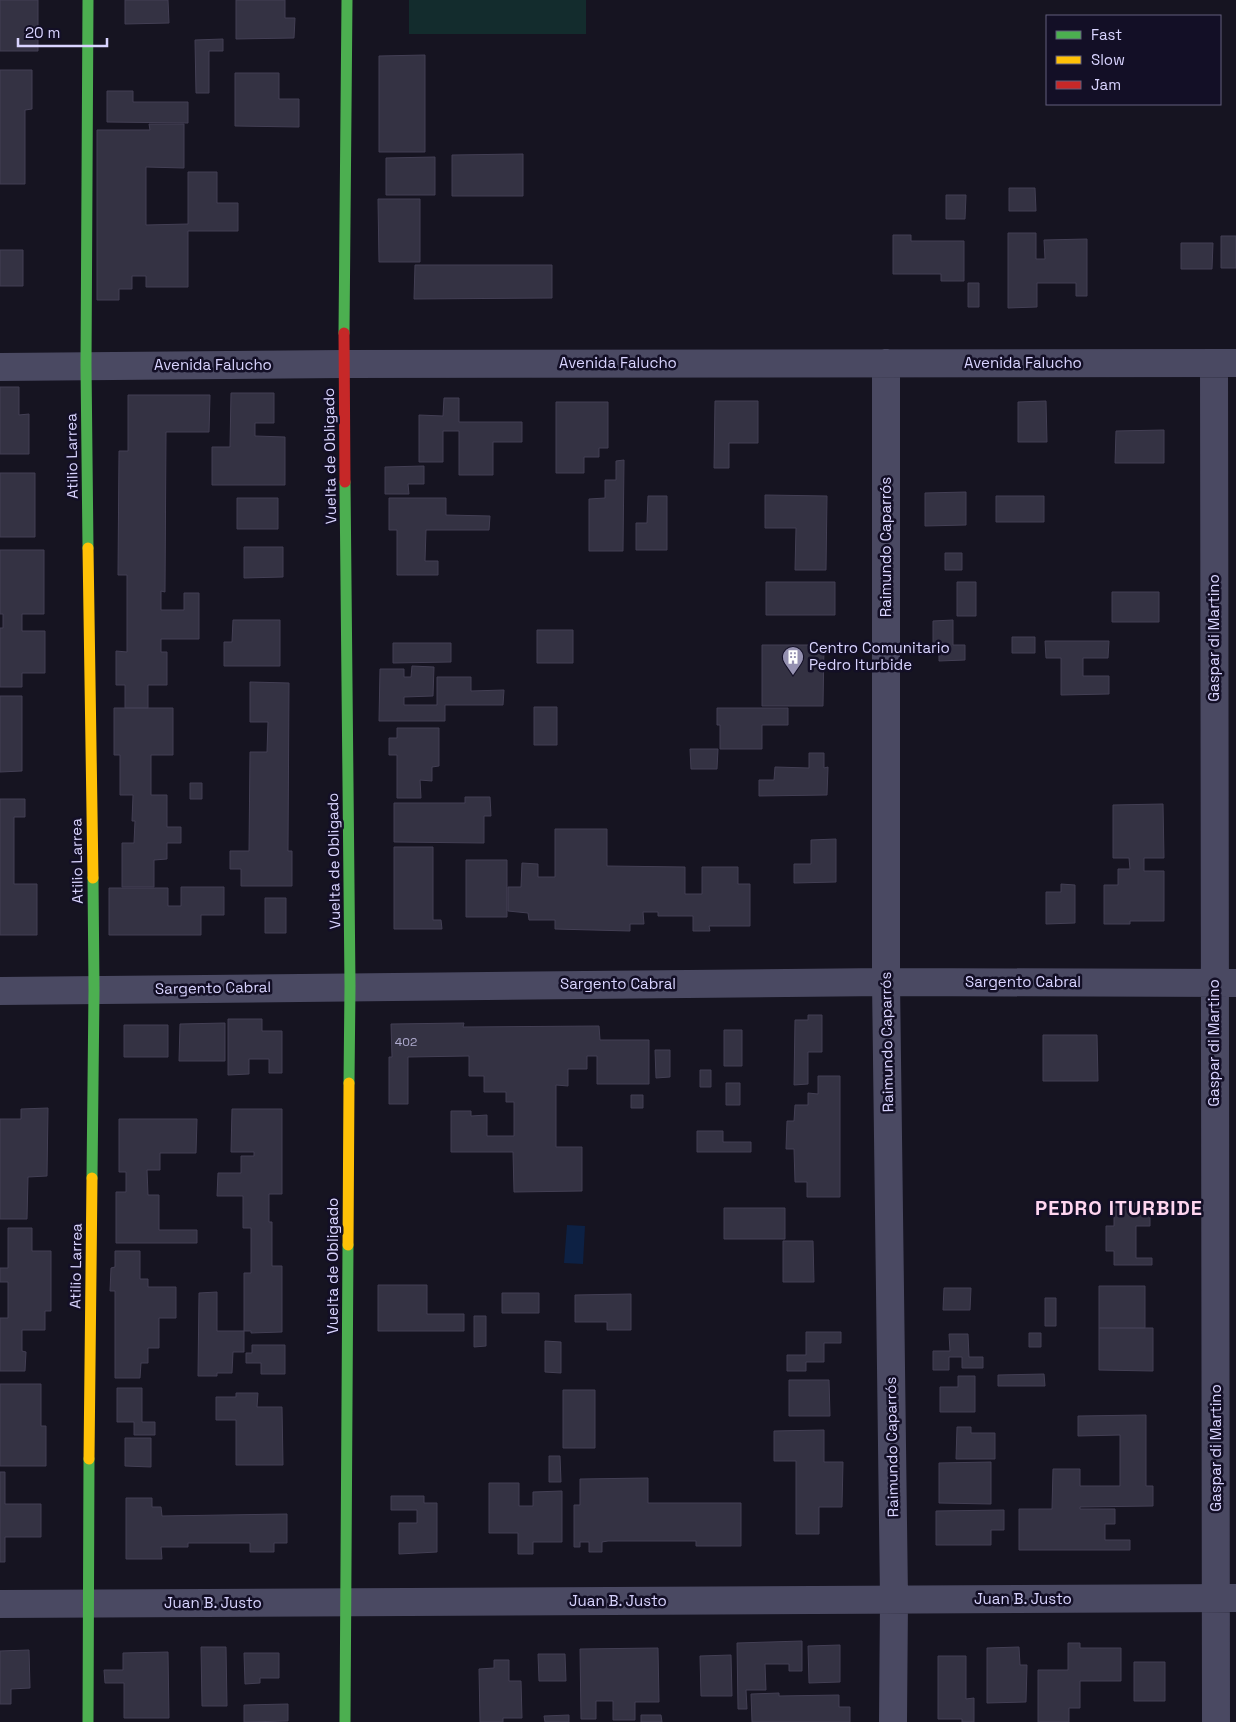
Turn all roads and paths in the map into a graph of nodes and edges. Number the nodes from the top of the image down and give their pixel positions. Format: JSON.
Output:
{"nodes":[{"id":1,"x":88,"y":0,"type":"edge"},
{"id":2,"x":347,"y":0,"type":"edge"},
{"id":3,"x":886,"y":363,"type":"junction"},
{"id":4,"x":1225,"y":363,"type":"edge"},
{"id":5,"x":344,"y":364,"type":"junction"},
{"id":6,"x":86,"y":365,"type":"junction"},
{"id":7,"x":0,"y":367,"type":"edge"},
{"id":8,"x":886,"y":982,"type":"junction"},
{"id":9,"x":1225,"y":983,"type":"edge"},
{"id":10,"x":350,"y":986,"type":"junction"},
{"id":11,"x":94,"y":990,"type":"junction"},
{"id":12,"x":0,"y":991,"type":"edge"},
{"id":13,"x":1226,"y":1598,"type":"edge"},
{"id":14,"x":894,"y":1600,"type":"junction"},
{"id":15,"x":345,"y":1602,"type":"junction"},
{"id":16,"x":88,"y":1603,"type":"junction"},
{"id":17,"x":0,"y":1604,"type":"edge"},
{"id":18,"x":88,"y":1722,"type":"edge"},
{"id":19,"x":345,"y":1722,"type":"edge"},
{"id":20,"x":893,"y":1722,"type":"edge"},
{"id":21,"x":1216,"y":1722,"type":"edge"}],
"edges":[{"from":1,"to":6,"type":"street","name":"Atilio Larrea"},
{"from":2,"to":5,"type":"street","name":"Vuelta de Obligado"},
{"from":3,"to":4,"type":"street","name":"Avenida Falucho"},
{"from":3,"to":5,"type":"street","name":"Avenida Falucho"},
{"from":3,"to":8,"type":"street","name":"Raimundo Caparrós"},
{"from":4,"to":9,"type":"street","name":"Gaspar di Martino"},
{"from":5,"to":6,"type":"street","name":"Avenida Falucho"},
{"from":5,"to":10,"type":"street","name":"Vuelta de Obligado"},
{"from":6,"to":7,"type":"street","name":"Avenida Falucho"},
{"from":6,"to":11,"type":"street","name":"Atilio Larrea"},
{"from":8,"to":9,"type":"street","name":"Sargento Cabral"},
{"from":8,"to":10,"type":"street","name":"Sargento Cabral"},
{"from":8,"to":14,"type":"street","name":"Raimundo Caparrós"},
{"from":9,"to":13,"type":"street","name":"Gaspar di Martino"},
{"from":10,"to":11,"type":"street","name":"Sargento Cabral"},
{"from":10,"to":15,"type":"street","name":"Vuelta de Obligado"},
{"from":11,"to":12,"type":"street","name":"Sargento Cabral"},
{"from":11,"to":16,"type":"street","name":"Atilio Larrea"},
{"from":13,"to":14,"type":"street","name":"Juan B. Justo"},
{"from":13,"to":21,"type":"street","name":"Gaspar di Martino"},
{"from":14,"to":15,"type":"street","name":"Juan B. Justo"},
{"from":14,"to":20,"type":"street","name":"Raimundo Caparrós"},
{"from":15,"to":16,"type":"street","name":"Juan B. Justo"},
{"from":15,"to":19,"type":"street","name":"Vuelta de Obligado"},
{"from":16,"to":17,"type":"street","name":"Juan B. Justo"},
{"from":16,"to":18,"type":"street","name":"Atilio Larrea"}]}
